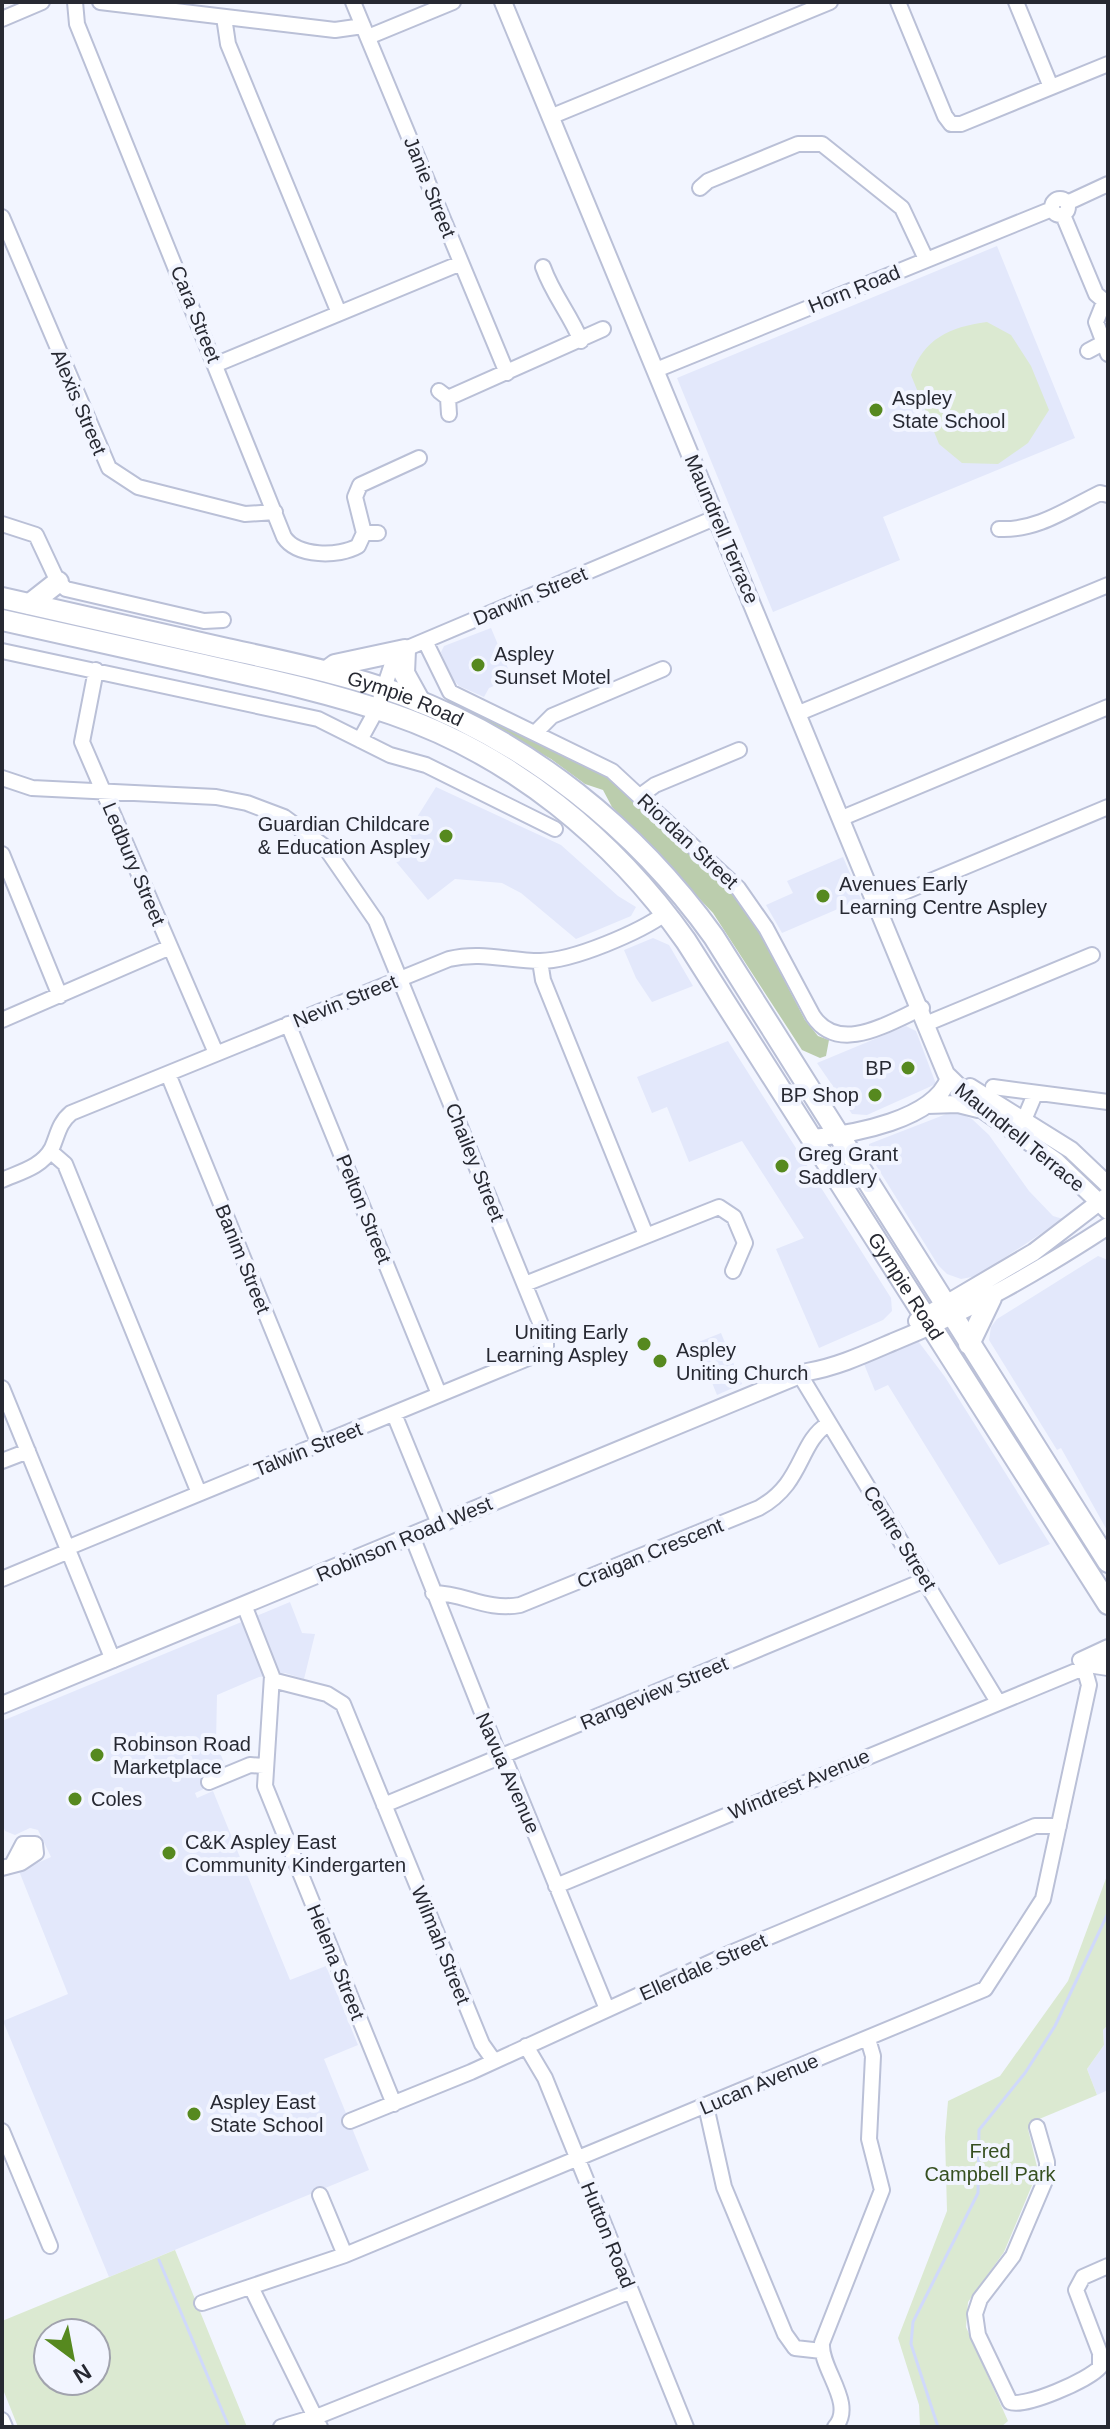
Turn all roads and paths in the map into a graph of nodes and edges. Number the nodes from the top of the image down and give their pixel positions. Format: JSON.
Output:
{"nodes":[{"id":1,"x":42,"y":2,"type":"edge"},
{"id":2,"x":75,"y":2,"type":"edge"},
{"id":3,"x":100,"y":2,"type":"edge"},
{"id":4,"x":353,"y":2,"type":"edge"},
{"id":5,"x":453,"y":2,"type":"edge"},
{"id":6,"x":503,"y":2,"type":"edge"},
{"id":7,"x":830,"y":2,"type":"edge"},
{"id":8,"x":898,"y":2,"type":"edge"},
{"id":9,"x":1016,"y":2,"type":"edge"},
{"id":10,"x":224,"y":17,"type":"junction"},
{"id":11,"x":2,"y":19,"type":"edge"},
{"id":12,"x":366,"y":31,"type":"junction"},
{"id":13,"x":1108,"y":64,"type":"edge"},
{"id":14,"x":1051,"y":87,"type":"junction"},
{"id":15,"x":550,"y":117,"type":"junction"},
{"id":16,"x":1108,"y":184,"type":"edge"},
{"id":17,"x":700,"y":188,"type":"dead end"},
{"id":18,"x":1061,"y":209,"type":"junction"},
{"id":19,"x":2,"y":217,"type":"edge"},
{"id":20,"x":926,"y":259,"type":"junction"},
{"id":21,"x":461,"y":263,"type":"junction"},
{"id":22,"x":543,"y":267,"type":"dead end"},
{"id":23,"x":1106,"y":303,"type":"edge"},
{"id":24,"x":339,"y":313,"type":"junction"},
{"id":25,"x":603,"y":329,"type":"dead end"},
{"id":26,"x":581,"y":341,"type":"junction"},
{"id":27,"x":1106,"y":349,"type":"edge"},
{"id":28,"x":1088,"y":351,"type":"dead end"},
{"id":29,"x":217,"y":364,"type":"junction"},
{"id":30,"x":656,"y":370,"type":"junction"},
{"id":31,"x":507,"y":373,"type":"junction"},
{"id":32,"x":449,"y":414,"type":"dead end"},
{"id":33,"x":419,"y":458,"type":"dead end"},
{"id":34,"x":1108,"y":495,"type":"edge"},
{"id":35,"x":275,"y":512,"type":"junction"},
{"id":36,"x":717,"y":517,"type":"junction"},
{"id":37,"x":2,"y":524,"type":"edge"},
{"id":38,"x":999,"y":529,"type":"dead end"},
{"id":39,"x":62,"y":585,"type":"junction"},
{"id":40,"x":1108,"y":585,"type":"edge"},
{"id":41,"x":2,"y":598,"type":"edge"},
{"id":42,"x":30,"y":604,"type":"junction"},
{"id":43,"x":72,"y":614,"type":"junction"},
{"id":44,"x":2,"y":620,"type":"edge"},
{"id":45,"x":223,"y":620,"type":"dead end"},
{"id":46,"x":425,"y":641,"type":"junction"},
{"id":47,"x":405,"y":650,"type":"junction"},
{"id":48,"x":2,"y":651,"type":"edge"},
{"id":49,"x":663,"y":669,"type":"dead end"},
{"id":50,"x":96,"y":670,"type":"junction"},
{"id":51,"x":327,"y":671,"type":"junction"},
{"id":52,"x":383,"y":688,"type":"junction"},
{"id":53,"x":420,"y":702,"type":"junction"},
{"id":54,"x":1108,"y":707,"type":"edge"},
{"id":55,"x":377,"y":709,"type":"junction"},
{"id":56,"x":799,"y":713,"type":"junction"},
{"id":57,"x":535,"y":733,"type":"junction"},
{"id":58,"x":360,"y":740,"type":"junction"},
{"id":59,"x":374,"y":748,"type":"junction"},
{"id":60,"x":739,"y":750,"type":"dead end"},
{"id":61,"x":2,"y":778,"type":"edge"},
{"id":62,"x":104,"y":792,"type":"junction"},
{"id":63,"x":640,"y":796,"type":"junction"},
{"id":64,"x":1108,"y":807,"type":"edge"},
{"id":65,"x":842,"y":818,"type":"junction"},
{"id":66,"x":555,"y":829,"type":"dead end"},
{"id":67,"x":2,"y":854,"type":"edge"},
{"id":68,"x":878,"y":903,"type":"junction"},
{"id":69,"x":666,"y":913,"type":"junction"},
{"id":70,"x":168,"y":948,"type":"junction"},
{"id":71,"x":725,"y":954,"type":"junction"},
{"id":72,"x":1092,"y":955,"type":"dead end"},
{"id":73,"x":540,"y":961,"type":"junction"},
{"id":74,"x":704,"y":968,"type":"junction"},
{"id":75,"x":399,"y":979,"type":"junction"},
{"id":76,"x":60,"y":996,"type":"junction"},
{"id":77,"x":925,"y":1015,"type":"junction"},
{"id":78,"x":2,"y":1020,"type":"edge"},
{"id":79,"x":288,"y":1024,"type":"junction"},
{"id":80,"x":216,"y":1053,"type":"junction"},
{"id":81,"x":942,"y":1057,"type":"junction"},
{"id":82,"x":168,"y":1074,"type":"junction"},
{"id":83,"x":949,"y":1078,"type":"junction"},
{"id":84,"x":993,"y":1087,"type":"dead end"},
{"id":85,"x":1035,"y":1094,"type":"junction"},
{"id":86,"x":1108,"y":1102,"type":"edge"},
{"id":87,"x":927,"y":1105,"type":"junction"},
{"id":88,"x":983,"y":1110,"type":"junction"},
{"id":89,"x":1024,"y":1120,"type":"junction"},
{"id":90,"x":838,"y":1136,"type":"junction"},
{"id":91,"x":813,"y":1138,"type":"junction"},
{"id":92,"x":50,"y":1151,"type":"junction"},
{"id":93,"x":1090,"y":1167,"type":"junction"},
{"id":94,"x":1108,"y":1167,"type":"edge"},
{"id":95,"x":2,"y":1180,"type":"edge"},
{"id":96,"x":1075,"y":1180,"type":"junction"},
{"id":97,"x":1108,"y":1185,"type":"edge"},
{"id":98,"x":1105,"y":1203,"type":"edge"},
{"id":99,"x":1074,"y":1223,"type":"junction"},
{"id":100,"x":1108,"y":1226,"type":"edge"},
{"id":101,"x":646,"y":1235,"type":"junction"},
{"id":102,"x":1088,"y":1239,"type":"junction"},
{"id":103,"x":1108,"y":1241,"type":"edge"},
{"id":104,"x":733,"y":1271,"type":"dead end"},
{"id":105,"x":525,"y":1284,"type":"junction"},
{"id":106,"x":991,"y":1298,"type":"junction"},
{"id":107,"x":949,"y":1312,"type":"junction"},
{"id":108,"x":930,"y":1322,"type":"junction"},
{"id":109,"x":969,"y":1344,"type":"junction"},
{"id":110,"x":546,"y":1347,"type":"joint"},
{"id":111,"x":803,"y":1374,"type":"junction"},
{"id":112,"x":2,"y":1388,"type":"edge"},
{"id":113,"x":439,"y":1394,"type":"junction"},
{"id":114,"x":394,"y":1414,"type":"junction"},
{"id":115,"x":828,"y":1424,"type":"junction"},
{"id":116,"x":319,"y":1444,"type":"junction"},
{"id":117,"x":28,"y":1451,"type":"junction"},
{"id":118,"x":2,"y":1461,"type":"edge"},
{"id":119,"x":199,"y":1493,"type":"junction"},
{"id":120,"x":439,"y":1524,"type":"junction"},
{"id":121,"x":412,"y":1536,"type":"junction"},
{"id":122,"x":68,"y":1550,"type":"junction"},
{"id":123,"x":1108,"y":1562,"type":"edge"},
{"id":124,"x":2,"y":1579,"type":"edge"},
{"id":125,"x":925,"y":1580,"type":"junction"},
{"id":126,"x":433,"y":1593,"type":"junction"},
{"id":127,"x":1108,"y":1604,"type":"edge"},
{"id":128,"x":244,"y":1605,"type":"junction"},
{"id":129,"x":113,"y":1660,"type":"junction"},
{"id":130,"x":1098,"y":1660,"type":"edge"},
{"id":131,"x":272,"y":1680,"type":"junction"},
{"id":132,"x":998,"y":1702,"type":"junction"},
{"id":133,"x":2,"y":1705,"type":"edge"},
{"id":134,"x":502,"y":1756,"type":"junction"},
{"id":135,"x":264,"y":1766,"type":"junction"},
{"id":136,"x":209,"y":1782,"type":"dead end"},
{"id":137,"x":384,"y":1805,"type":"junction"},
{"id":138,"x":1059,"y":1826,"type":"junction"},
{"id":139,"x":556,"y":1886,"type":"junction"},
{"id":140,"x":607,"y":2009,"type":"junction"},
{"id":141,"x":868,"y":2039,"type":"junction"},
{"id":142,"x":526,"y":2046,"type":"junction"},
{"id":143,"x":494,"y":2061,"type":"junction"},
{"id":144,"x":394,"y":2104,"type":"junction"},
{"id":145,"x":706,"y":2106,"type":"junction"},
{"id":146,"x":350,"y":2121,"type":"dead end"},
{"id":147,"x":1037,"y":2127,"type":"dead end"},
{"id":148,"x":2,"y":2131,"type":"edge"},
{"id":149,"x":577,"y":2159,"type":"junction"},
{"id":150,"x":320,"y":2195,"type":"dead end"},
{"id":151,"x":50,"y":2246,"type":"dead end"},
{"id":152,"x":345,"y":2255,"type":"junction"},
{"id":153,"x":1108,"y":2266,"type":"edge"},
{"id":154,"x":251,"y":2287,"type":"junction"},
{"id":155,"x":631,"y":2291,"type":"junction"},
{"id":156,"x":202,"y":2303,"type":"dead end"},
{"id":157,"x":822,"y":2351,"type":"junction"},
{"id":158,"x":2,"y":2420,"type":"edge"},
{"id":159,"x":318,"y":2422,"type":"edge"},
{"id":160,"x":5,"y":2427,"type":"edge"},
{"id":161,"x":281,"y":2427,"type":"edge"},
{"id":162,"x":686,"y":2427,"type":"edge"},
{"id":163,"x":835,"y":2427,"type":"edge"}],
"edges":[{"from":1,"to":11,"type":"street"},
{"from":2,"to":29,"type":"street","name":"Cara Street"},
{"from":3,"to":10,"type":"street"},
{"from":4,"to":12,"type":"street","name":"Janie Street"},
{"from":5,"to":12,"type":"street"},
{"from":6,"to":15,"type":"main road","name":"Maundrell Terrace"},
{"from":7,"to":15,"type":"street"},
{"from":8,"to":14,"type":"street"},
{"from":9,"to":14,"type":"street"},
{"from":10,"to":12,"type":"street"},
{"from":10,"to":24,"type":"street"},
{"from":12,"to":21,"type":"street","name":"Janie Street"},
{"from":13,"to":14,"type":"street"},
{"from":15,"to":30,"type":"main road","name":"Maundrell Terrace"},
{"from":16,"to":18,"type":"street","name":"Horn Road"},
{"from":17,"to":20,"type":"street"},
{"from":18,"to":20,"type":"street","name":"Horn Road"},
{"from":18,"to":23,"type":"street"},
{"from":19,"to":35,"type":"street","name":"Alexis Street"},
{"from":20,"to":30,"type":"street","name":"Horn Road"},
{"from":21,"to":24,"type":"street"},
{"from":21,"to":31,"type":"street","name":"Janie Street"},
{"from":22,"to":26,"type":"street"},
{"from":23,"to":27,"type":"street"},
{"from":24,"to":29,"type":"street"},
{"from":25,"to":26,"type":"street"},
{"from":26,"to":31,"type":"street"},
{"from":27,"to":28,"type":"street"},
{"from":29,"to":35,"type":"street","name":"Cara Street"},
{"from":30,"to":36,"type":"main road","name":"Maundrell Terrace"},
{"from":31,"to":32,"type":"street"},
{"from":33,"to":35,"type":"street","name":"Cara Street"},
{"from":34,"to":38,"type":"street"},
{"from":36,"to":46,"type":"street","name":"Darwin Street"},
{"from":36,"to":56,"type":"main road","name":"Maundrell Terrace"},
{"from":37,"to":39,"type":"street"},
{"from":39,"to":42,"type":"highway"},
{"from":39,"to":43,"type":"highway"},
{"from":39,"to":45,"type":"street"},
{"from":40,"to":56,"type":"street"},
{"from":41,"to":42,"type":"highway","name":"Gympie Road"},
{"from":42,"to":43,"type":"highway","name":"Gympie Road"},
{"from":43,"to":51,"type":"highway","name":"Gympie Road"},
{"from":44,"to":55,"type":"highway","name":"Gympie Road"},
{"from":46,"to":47,"type":"street","name":"Darwin Street"},
{"from":46,"to":57,"type":"street","name":"Riordan Street"},
{"from":47,"to":51,"type":"highway"},
{"from":47,"to":52,"type":"street"},
{"from":47,"to":53,"type":"highway"},
{"from":48,"to":50,"type":"street"},
{"from":49,"to":57,"type":"street"},
{"from":50,"to":58,"type":"street"},
{"from":50,"to":62,"type":"street","name":"Ledbury Street"},
{"from":51,"to":52,"type":"highway","name":"Gympie Road"},
{"from":52,"to":53,"type":"highway","name":"Gympie Road"},
{"from":52,"to":55,"type":"street"},
{"from":53,"to":71,"type":"highway","name":"Gympie Road"},
{"from":54,"to":65,"type":"street"},
{"from":55,"to":58,"type":"street","name":"Gympie Road"},
{"from":55,"to":59,"type":"street","name":"Gympie Road"},
{"from":55,"to":69,"type":"highway","name":"Gympie Road"},
{"from":56,"to":65,"type":"main road","name":"Maundrell Terrace"},
{"from":57,"to":63,"type":"street","name":"Riordan Street"},
{"from":58,"to":59,"type":"street"},
{"from":59,"to":66,"type":"street"},
{"from":60,"to":63,"type":"street"},
{"from":61,"to":62,"type":"street","name":"Chailey Street"},
{"from":62,"to":70,"type":"street","name":"Ledbury Street"},
{"from":62,"to":75,"type":"street","name":"Chailey Street"},
{"from":63,"to":77,"type":"street","name":"Riordan Street"},
{"from":64,"to":68,"type":"street"},
{"from":65,"to":68,"type":"main road","name":"Maundrell Terrace"},
{"from":67,"to":76,"type":"street"},
{"from":68,"to":77,"type":"main road","name":"Maundrell Terrace"},
{"from":69,"to":73,"type":"street","name":"Nevin Street"},
{"from":69,"to":74,"type":"highway","name":"Gympie Road"},
{"from":70,"to":76,"type":"street"},
{"from":70,"to":80,"type":"street","name":"Ledbury Street"},
{"from":71,"to":74,"type":"highway"},
{"from":71,"to":90,"type":"highway","name":"Gympie Road"},
{"from":72,"to":77,"type":"street"},
{"from":73,"to":75,"type":"street","name":"Nevin Street"},
{"from":73,"to":101,"type":"street"},
{"from":74,"to":91,"type":"highway","name":"Gympie Road"},
{"from":75,"to":79,"type":"street","name":"Nevin Street"},
{"from":75,"to":105,"type":"street","name":"Chailey Street"},
{"from":76,"to":78,"type":"street"},
{"from":77,"to":81,"type":"main road","name":"Maundrell Terrace"},
{"from":79,"to":80,"type":"street","name":"Nevin Street"},
{"from":79,"to":113,"type":"street","name":"Pelton Street"},
{"from":80,"to":82,"type":"street","name":"Nevin Street"},
{"from":81,"to":83,"type":"main road","name":"Maundrell Terrace"},
{"from":81,"to":89,"type":"main road","name":"Maundrell Terrace"},
{"from":82,"to":92,"type":"street","name":"Nevin Street"},
{"from":82,"to":116,"type":"street","name":"Banim Street"},
{"from":83,"to":87,"type":"main road"},
{"from":83,"to":88,"type":"main road","name":"Maundrell Terrace"},
{"from":84,"to":85,"type":"street"},
{"from":85,"to":86,"type":"street"},
{"from":85,"to":89,"type":"street"},
{"from":87,"to":88,"type":"main road"},
{"from":87,"to":90,"type":"main road"},
{"from":88,"to":96,"type":"main road","name":"Maundrell Terrace"},
{"from":89,"to":93,"type":"main road","name":"Maundrell Terrace"},
{"from":90,"to":91,"type":"main road"},
{"from":90,"to":107,"type":"highway","name":"Gympie Road"},
{"from":91,"to":108,"type":"highway","name":"Gympie Road"},
{"from":92,"to":95,"type":"street"},
{"from":92,"to":119,"type":"street"},
{"from":93,"to":94,"type":"main road"},
{"from":93,"to":97,"type":"main road","name":"Maundrell Terrace"},
{"from":96,"to":98,"type":"main road","name":"Maundrell Terrace"},
{"from":96,"to":99,"type":"main road"},
{"from":98,"to":99,"type":"main road","name":"Robinson Road West"},
{"from":99,"to":107,"type":"main road","name":"Robinson Road West"},
{"from":100,"to":102,"type":"main road","name":"Robinson Road West"},
{"from":101,"to":104,"type":"street"},
{"from":101,"to":105,"type":"street"},
{"from":102,"to":103,"type":"main road"},
{"from":102,"to":106,"type":"main road","name":"Robinson Road West"},
{"from":105,"to":110,"type":"street","name":"Chailey Street"},
{"from":106,"to":107,"type":"main road","name":"Robinson Road West"},
{"from":106,"to":109,"type":"highway"},
{"from":107,"to":108,"type":"main road","name":"Robinson Road West"},
{"from":107,"to":109,"type":"highway","name":"Gympie Road"},
{"from":108,"to":111,"type":"main road","name":"Robinson Road West"},
{"from":108,"to":127,"type":"highway","name":"Gympie Road"},
{"from":109,"to":123,"type":"highway","name":"Gympie Road"},
{"from":110,"to":113,"type":"street","name":"Talwin Street"},
{"from":111,"to":115,"type":"street","name":"Centre Street"},
{"from":111,"to":120,"type":"main road","name":"Robinson Road West"},
{"from":112,"to":117,"type":"street"},
{"from":113,"to":114,"type":"street","name":"Talwin Street"},
{"from":114,"to":116,"type":"street","name":"Talwin Street"},
{"from":114,"to":120,"type":"street"},
{"from":115,"to":125,"type":"street","name":"Centre Street"},
{"from":115,"to":126,"type":"street","name":"Craigan Crescent"},
{"from":116,"to":119,"type":"street","name":"Talwin Street"},
{"from":117,"to":118,"type":"street"},
{"from":117,"to":122,"type":"street"},
{"from":119,"to":122,"type":"street","name":"Talwin Street"},
{"from":120,"to":121,"type":"main road","name":"Robinson Road West"},
{"from":121,"to":126,"type":"street","name":"Navua Avenue"},
{"from":121,"to":128,"type":"main road","name":"Robinson Road West"},
{"from":122,"to":124,"type":"street","name":"Talwin Street"},
{"from":122,"to":129,"type":"street"},
{"from":125,"to":132,"type":"street","name":"Centre Street"},
{"from":125,"to":134,"type":"street","name":"Rangeview Street"},
{"from":126,"to":134,"type":"street","name":"Navua Avenue"},
{"from":128,"to":129,"type":"main road","name":"Robinson Road West"},
{"from":128,"to":131,"type":"street"},
{"from":129,"to":133,"type":"main road","name":"Robinson Road West"},
{"from":130,"to":132,"type":"street","name":"Windrest Avenue"},
{"from":130,"to":138,"type":"street","name":"Lucan Avenue"},
{"from":131,"to":135,"type":"street","name":"Helena Street"},
{"from":131,"to":137,"type":"street","name":"Wilmah Street"},
{"from":132,"to":139,"type":"street","name":"Windrest Avenue"},
{"from":134,"to":137,"type":"street","name":"Rangeview Street"},
{"from":134,"to":139,"type":"street","name":"Navua Avenue"},
{"from":135,"to":136,"type":"street"},
{"from":135,"to":144,"type":"street","name":"Helena Street"},
{"from":137,"to":143,"type":"street","name":"Wilmah Street"},
{"from":138,"to":140,"type":"street","name":"Ellerdale Street"},
{"from":138,"to":141,"type":"street","name":"Lucan Avenue"},
{"from":139,"to":140,"type":"street","name":"Navua Avenue"},
{"from":140,"to":142,"type":"street","name":"Ellerdale Street"},
{"from":141,"to":145,"type":"street","name":"Lucan Avenue"},
{"from":141,"to":157,"type":"street"},
{"from":142,"to":143,"type":"street","name":"Ellerdale Street"},
{"from":142,"to":149,"type":"street","name":"Hutton Road"},
{"from":143,"to":144,"type":"street","name":"Ellerdale Street"},
{"from":144,"to":146,"type":"street","name":"Ellerdale Street"},
{"from":145,"to":149,"type":"street","name":"Lucan Avenue"},
{"from":145,"to":157,"type":"street"},
{"from":147,"to":153,"type":"street"},
{"from":148,"to":151,"type":"street"},
{"from":149,"to":152,"type":"street","name":"Lucan Avenue"},
{"from":149,"to":155,"type":"street","name":"Hutton Road"},
{"from":150,"to":152,"type":"street"},
{"from":152,"to":154,"type":"street","name":"Lucan Avenue"},
{"from":154,"to":156,"type":"street","name":"Lucan Avenue"},
{"from":154,"to":159,"type":"street"},
{"from":155,"to":159,"type":"street"},
{"from":155,"to":162,"type":"street","name":"Hutton Road"},
{"from":157,"to":163,"type":"street"},
{"from":158,"to":160,"type":"street"},
{"from":159,"to":161,"type":"street"}]}
